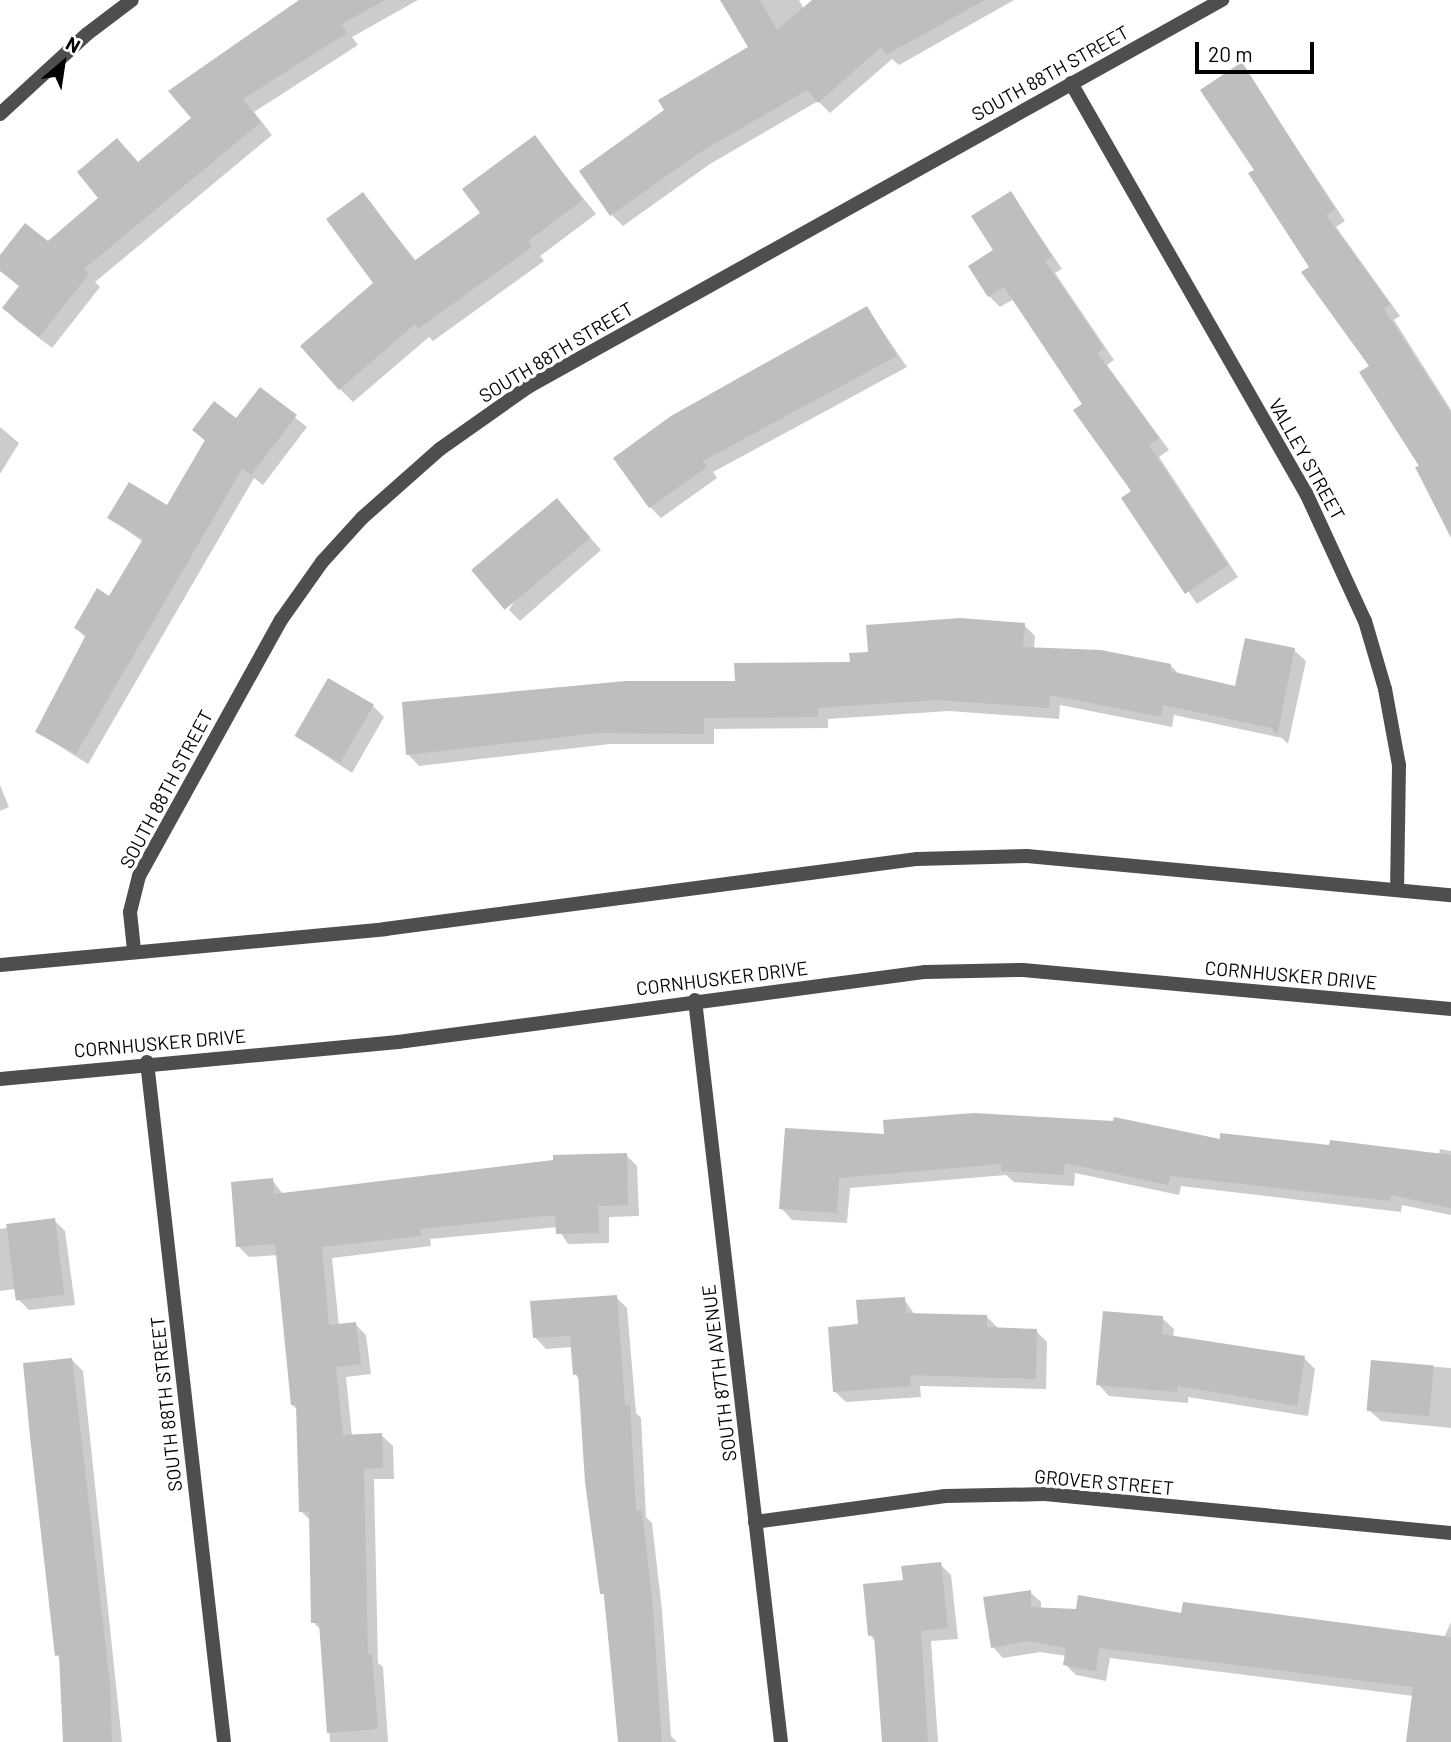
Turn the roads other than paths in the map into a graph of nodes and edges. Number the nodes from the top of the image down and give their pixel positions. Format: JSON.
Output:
{"nodes":[{"id":1,"x":132,"y":0,"type":"edge"},
{"id":2,"x":1222,"y":0,"type":"edge"},
{"id":3,"x":1071,"y":83,"type":"junction"},
{"id":4,"x":0,"y":114,"type":"edge"},
{"id":5,"x":1397,"y":890,"type":"junction"},
{"id":6,"x":1451,"y":895,"type":"edge"},
{"id":7,"x":134,"y":950,"type":"junction"},
{"id":8,"x":0,"y":965,"type":"edge"},
{"id":9,"x":695,"y":1000,"type":"junction"},
{"id":10,"x":1451,"y":1009,"type":"edge"},
{"id":11,"x":147,"y":1062,"type":"junction"},
{"id":12,"x":0,"y":1079,"type":"edge"},
{"id":13,"x":755,"y":1521,"type":"junction"},
{"id":14,"x":1451,"y":1533,"type":"edge"},
{"id":15,"x":224,"y":1742,"type":"edge"},
{"id":16,"x":781,"y":1742,"type":"edge"}],
"edges":[{"from":1,"to":4,"type":"street"},
{"from":2,"to":3,"type":"street","name":"SOUTH 88TH STREET"},
{"from":3,"to":5,"type":"street","name":"VALLEY STREET"},
{"from":3,"to":7,"type":"street","name":"SOUTH 88TH STREET"},
{"from":5,"to":6,"type":"street"},
{"from":5,"to":7,"type":"street"},
{"from":7,"to":8,"type":"street"},
{"from":9,"to":10,"type":"street","name":"CORNHUSKER DRIVE"},
{"from":9,"to":11,"type":"street","name":"CORNHUSKER DRIVE"},
{"from":9,"to":13,"type":"street","name":"SOUTH 87TH AVENUE"},
{"from":11,"to":12,"type":"street","name":"CORNHUSKER DRIVE"},
{"from":11,"to":15,"type":"street","name":"SOUTH 88TH STREET"},
{"from":13,"to":14,"type":"street","name":"GROVER STREET"},
{"from":13,"to":16,"type":"street","name":"SOUTH 87TH AVENUE"}]}
